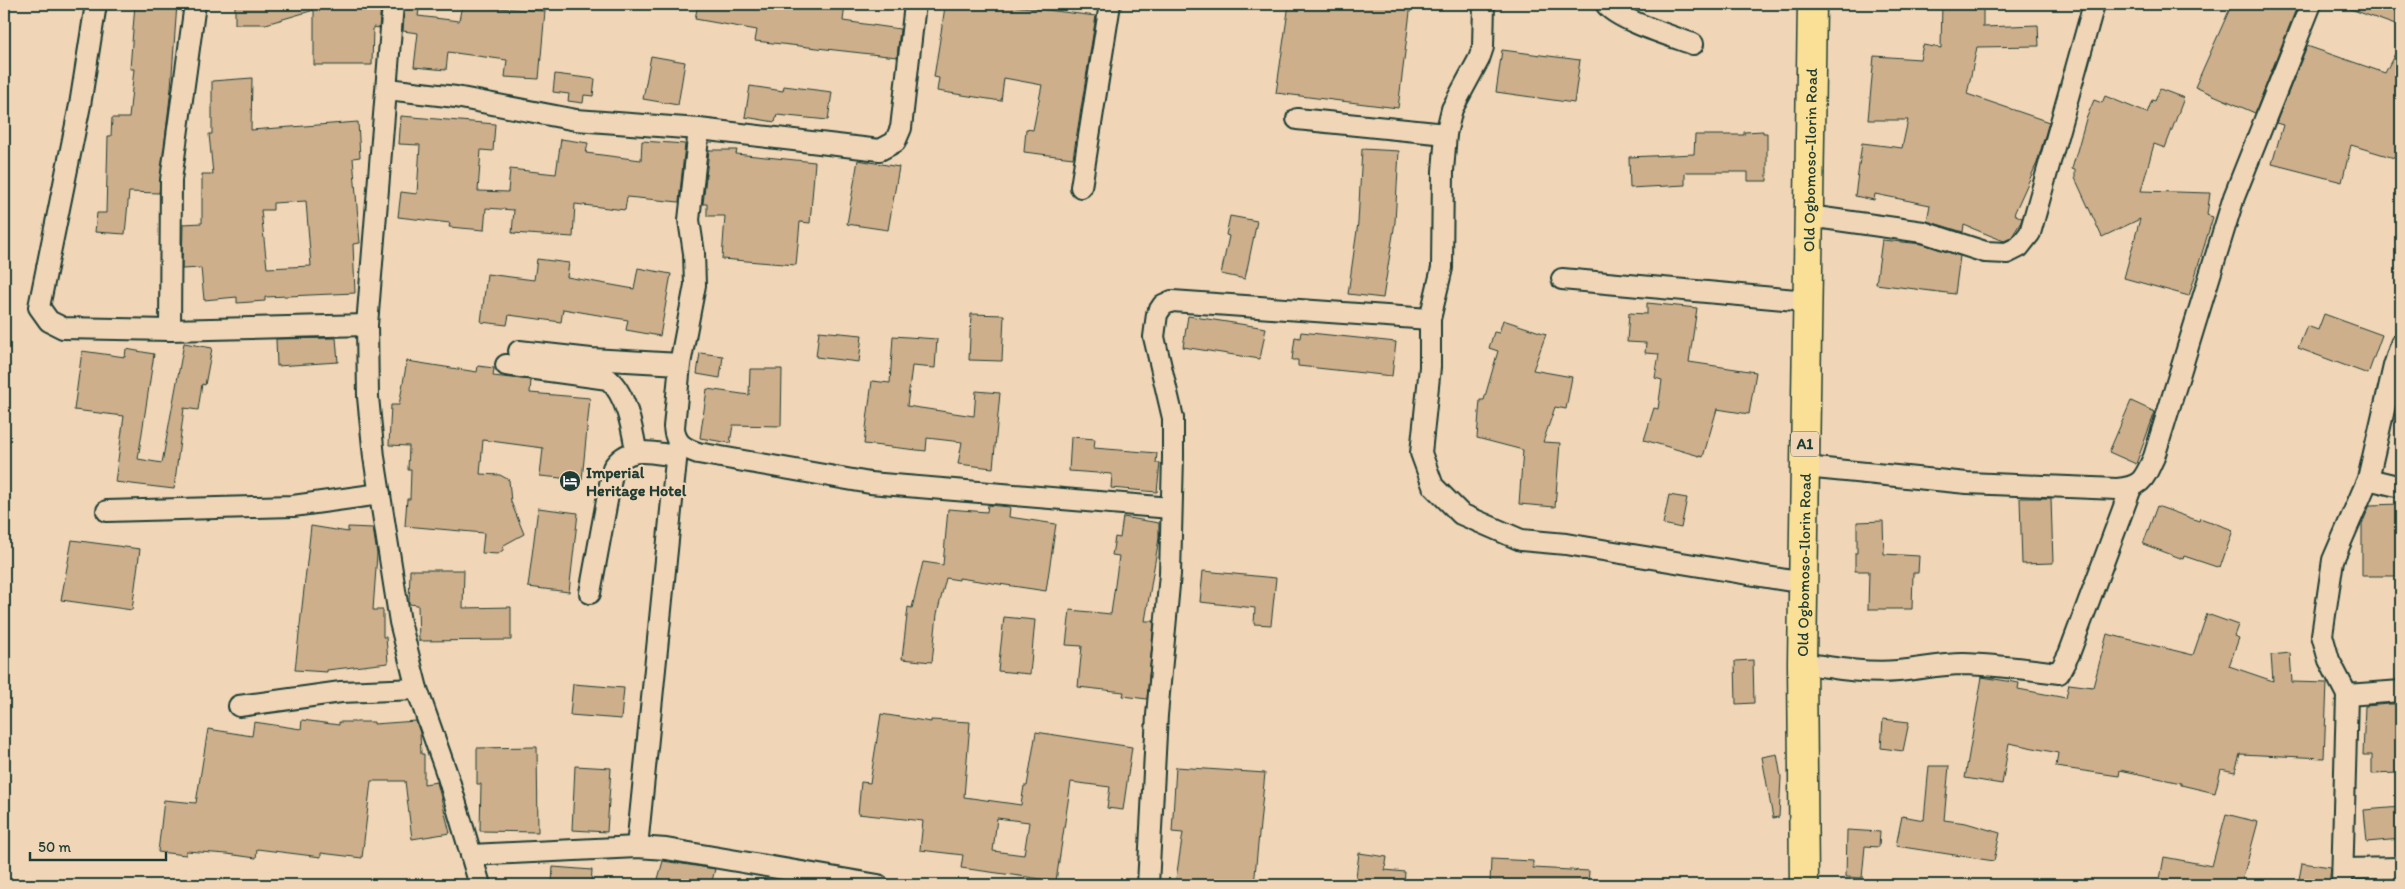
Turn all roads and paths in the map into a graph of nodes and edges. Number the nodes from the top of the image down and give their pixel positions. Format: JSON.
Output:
{"nodes":[{"id":1,"x":96,"y":4,"type":"edge"},
{"id":2,"x":195,"y":4,"type":"edge"},
{"id":3,"x":393,"y":4,"type":"edge"},
{"id":4,"x":915,"y":4,"type":"edge"},
{"id":5,"x":1110,"y":4,"type":"edge"},
{"id":6,"x":1484,"y":4,"type":"edge"},
{"id":7,"x":1606,"y":4,"type":"edge"},
{"id":8,"x":1812,"y":4,"type":"edge"},
{"id":9,"x":2094,"y":4,"type":"edge"},
{"id":10,"x":2311,"y":4,"type":"edge"},
{"id":11,"x":1693,"y":44,"type":"dead end"},
{"id":12,"x":386,"y":89,"type":"junction"},
{"id":13,"x":1297,"y":119,"type":"dead end"},
{"id":14,"x":699,"y":129,"type":"junction"},
{"id":15,"x":1446,"y":134,"type":"junction"},
{"id":16,"x":1081,"y":186,"type":"dead end"},
{"id":17,"x":1809,"y":216,"type":"junction"},
{"id":18,"x":1562,"y":279,"type":"dead end"},
{"id":19,"x":1807,"y":301,"type":"junction"},
{"id":20,"x":1430,"y":319,"type":"junction"},
{"id":21,"x":367,"y":325,"type":"junction"},
{"id":22,"x":170,"y":330,"type":"junction"},
{"id":23,"x":2401,"y":344,"type":"edge"},
{"id":24,"x":680,"y":364,"type":"junction"},
{"id":25,"x":677,"y":449,"type":"junction"},
{"id":26,"x":636,"y":450,"type":"junction"},
{"id":27,"x":1805,"y":467,"type":"junction"},
{"id":28,"x":2368,"y":479,"type":"junction"},
{"id":29,"x":2401,"y":487,"type":"edge"},
{"id":30,"x":2131,"y":488,"type":"junction"},
{"id":31,"x":380,"y":494,"type":"junction"},
{"id":32,"x":1171,"y":508,"type":"junction"},
{"id":33,"x":107,"y":511,"type":"dead end"},
{"id":34,"x":1804,"y":583,"type":"junction"},
{"id":35,"x":590,"y":593,"type":"dead end"},
{"id":36,"x":1802,"y":664,"type":"junction"},
{"id":37,"x":417,"y":689,"type":"junction"},
{"id":38,"x":2401,"y":691,"type":"edge"},
{"id":39,"x":2346,"y":695,"type":"junction"},
{"id":40,"x":239,"y":706,"type":"dead end"},
{"id":41,"x":637,"y":847,"type":"junction"},
{"id":42,"x":471,"y":855,"type":"junction"},
{"id":43,"x":2401,"y":868,"type":"edge"},
{"id":44,"x":2343,"y":877,"type":"edge"},
{"id":45,"x":480,"y":885,"type":"edge"},
{"id":46,"x":878,"y":885,"type":"edge"},
{"id":47,"x":1148,"y":885,"type":"edge"},
{"id":48,"x":1804,"y":885,"type":"edge"}],
"edges":[{"from":1,"to":22,"type":"street"},
{"from":2,"to":22,"type":"street"},
{"from":3,"to":12,"type":"street"},
{"from":4,"to":14,"type":"street"},
{"from":5,"to":16,"type":"street"},
{"from":6,"to":15,"type":"street"},
{"from":7,"to":11,"type":"street"},
{"from":8,"to":17,"type":"highway","name":"Old Ogbomoso-Ilorin Road","number":"A1"},
{"from":9,"to":17,"type":"street"},
{"from":10,"to":30,"type":"street"},
{"from":12,"to":14,"type":"street"},
{"from":12,"to":21,"type":"street"},
{"from":13,"to":15,"type":"street"},
{"from":14,"to":24,"type":"street"},
{"from":15,"to":20,"type":"street"},
{"from":17,"to":19,"type":"highway","name":"Old Ogbomoso-Ilorin Road","number":"A1"},
{"from":18,"to":19,"type":"street"},
{"from":19,"to":27,"type":"highway","name":"Old Ogbomoso-Ilorin Road","number":"A1"},
{"from":20,"to":32,"type":"street"},
{"from":20,"to":34,"type":"street"},
{"from":21,"to":22,"type":"street"},
{"from":21,"to":31,"type":"street"},
{"from":23,"to":28,"type":"street"},
{"from":24,"to":25,"type":"street"},
{"from":24,"to":26,"type":"street"},
{"from":25,"to":26,"type":"street"},
{"from":25,"to":32,"type":"street"},
{"from":25,"to":41,"type":"street"},
{"from":26,"to":35,"type":"street"},
{"from":27,"to":30,"type":"street"},
{"from":27,"to":34,"type":"highway","name":"Old Ogbomoso-Ilorin Road","number":"A1"},
{"from":28,"to":29,"type":"street"},
{"from":28,"to":39,"type":"street"},
{"from":30,"to":36,"type":"street"},
{"from":31,"to":33,"type":"street"},
{"from":31,"to":37,"type":"street"},
{"from":32,"to":47,"type":"street"},
{"from":34,"to":36,"type":"highway","name":"Old Ogbomoso-Ilorin Road","number":"A1"},
{"from":36,"to":48,"type":"highway","name":"Old Ogbomoso-Ilorin Road","number":"A1"},
{"from":37,"to":40,"type":"street"},
{"from":37,"to":42,"type":"street"},
{"from":38,"to":39,"type":"street"},
{"from":39,"to":44,"type":"street"},
{"from":41,"to":42,"type":"street"},
{"from":41,"to":46,"type":"street"},
{"from":42,"to":45,"type":"street"},
{"from":43,"to":44,"type":"street"}]}
